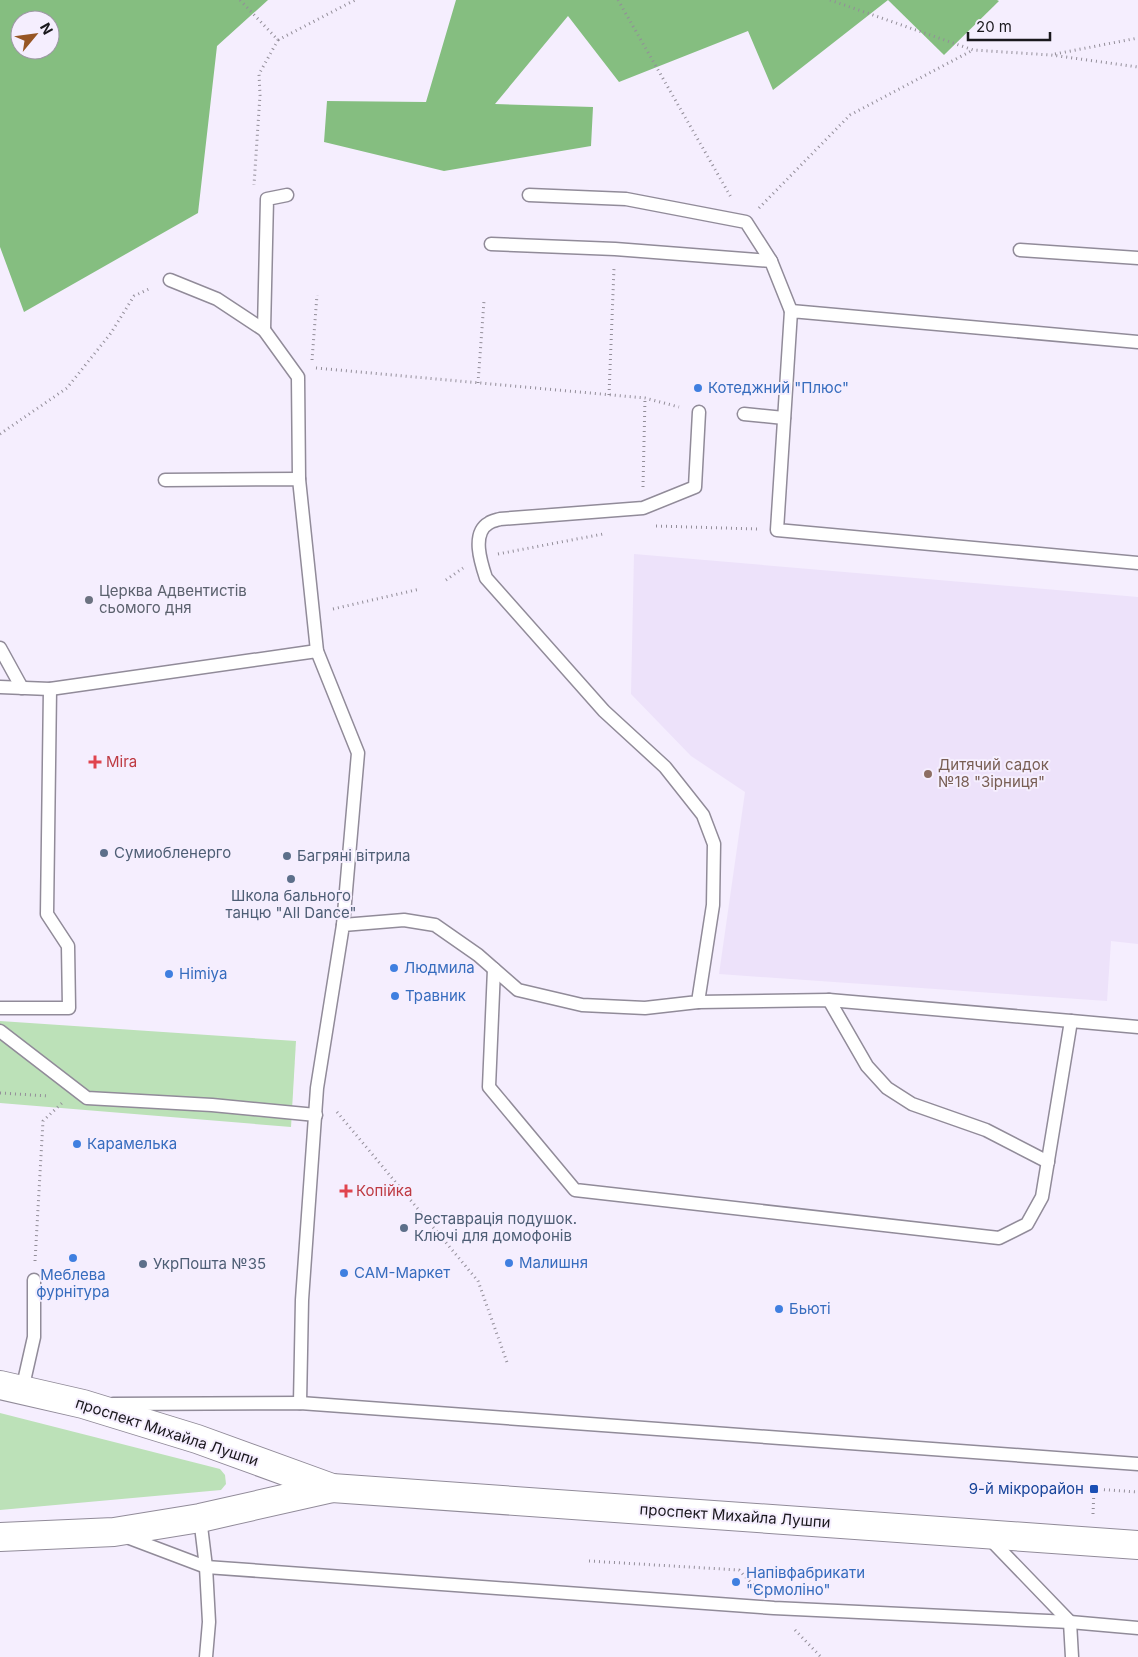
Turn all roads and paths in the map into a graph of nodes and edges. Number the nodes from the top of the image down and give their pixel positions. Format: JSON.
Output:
{"nodes":[{"id":1,"x":240,"y":0,"type":"edge"},
{"id":2,"x":355,"y":0,"type":"edge"},
{"id":3,"x":618,"y":0,"type":"edge"},
{"id":4,"x":830,"y":0,"type":"edge"},
{"id":5,"x":1138,"y":38,"type":"edge"},
{"id":6,"x":278,"y":40,"type":"junction"},
{"id":7,"x":973,"y":50,"type":"junction"},
{"id":8,"x":1052,"y":55,"type":"junction"},
{"id":9,"x":1138,"y":67,"type":"edge"},
{"id":10,"x":260,"y":95,"type":"dead end"},
{"id":11,"x":287,"y":195,"type":"dead end"},
{"id":12,"x":529,"y":195,"type":"dead end"},
{"id":13,"x":746,"y":222,"type":"junction"},
{"id":14,"x":491,"y":244,"type":"dead end"},
{"id":15,"x":615,"y":249,"type":"junction"},
{"id":16,"x":1020,"y":250,"type":"dead end"},
{"id":17,"x":1138,"y":258,"type":"edge"},
{"id":18,"x":771,"y":261,"type":"junction"},
{"id":19,"x":170,"y":280,"type":"joint"},
{"id":20,"x":317,"y":294,"type":"dead end"},
{"id":21,"x":484,"y":301,"type":"dead end"},
{"id":22,"x":791,"y":311,"type":"junction"},
{"id":23,"x":264,"y":330,"type":"junction"},
{"id":24,"x":1138,"y":342,"type":"edge"},
{"id":25,"x":478,"y":383,"type":"junction"},
{"id":26,"x":609,"y":394,"type":"junction"},
{"id":27,"x":645,"y":398,"type":"junction"},
{"id":28,"x":698,"y":412,"type":"joint"},
{"id":29,"x":744,"y":414,"type":"dead end"},
{"id":30,"x":784,"y":418,"type":"junction"},
{"id":31,"x":0,"y":434,"type":"edge"},
{"id":32,"x":299,"y":479,"type":"junction"},
{"id":33,"x":165,"y":480,"type":"dead end"},
{"id":34,"x":643,"y":508,"type":"junction"},
{"id":35,"x":777,"y":530,"type":"junction"},
{"id":36,"x":606,"y":533,"type":"dead end"},
{"id":37,"x":480,"y":557,"type":"junction"},
{"id":38,"x":1138,"y":563,"type":"edge"},
{"id":39,"x":446,"y":580,"type":"dead end"},
{"id":40,"x":420,"y":588,"type":"dead end"},
{"id":41,"x":313,"y":614,"type":"junction"},
{"id":42,"x":0,"y":648,"type":"edge"},
{"id":43,"x":317,"y":651,"type":"junction"},
{"id":44,"x":0,"y":687,"type":"edge"},
{"id":45,"x":22,"y":688,"type":"junction"},
{"id":46,"x":50,"y":690,"type":"junction"},
{"id":47,"x":343,"y":925,"type":"junction"},
{"id":48,"x":494,"y":970,"type":"junction"},
{"id":49,"x":829,"y":1000,"type":"junction"},
{"id":50,"x":698,"y":1002,"type":"junction"},
{"id":51,"x":0,"y":1008,"type":"edge"},
{"id":52,"x":1071,"y":1021,"type":"junction"},
{"id":53,"x":1138,"y":1027,"type":"edge"},
{"id":54,"x":0,"y":1031,"type":"edge"},
{"id":55,"x":317,"y":1088,"type":"junction"},
{"id":56,"x":0,"y":1093,"type":"edge"},
{"id":57,"x":87,"y":1098,"type":"junction"},
{"id":58,"x":316,"y":1115,"type":"junction"},
{"id":59,"x":1048,"y":1162,"type":"junction"},
{"id":60,"x":34,"y":1280,"type":"joint"},
{"id":61,"x":508,"y":1365,"type":"dead end"},
{"id":62,"x":11,"y":1388,"type":"edge"},
{"id":63,"x":300,"y":1403,"type":"junction"},
{"id":64,"x":84,"y":1404,"type":"junction"},
{"id":65,"x":1138,"y":1464,"type":"edge"},
{"id":66,"x":332,"y":1488,"type":"junction"},
{"id":67,"x":1138,"y":1492,"type":"edge"},
{"id":68,"x":200,"y":1518,"type":"junction"},
{"id":69,"x":114,"y":1532,"type":"junction"},
{"id":70,"x":984,"y":1533,"type":"junction"},
{"id":71,"x":0,"y":1537,"type":"edge"},
{"id":72,"x":1093,"y":1541,"type":"junction"},
{"id":73,"x":1138,"y":1544,"type":"edge"},
{"id":74,"x":206,"y":1567,"type":"junction"},
{"id":75,"x":1070,"y":1622,"type":"junction"},
{"id":76,"x":1138,"y":1628,"type":"edge"},
{"id":77,"x":206,"y":1657,"type":"edge"},
{"id":78,"x":1072,"y":1657,"type":"edge"}],
"edges":[{"from":1,"to":6,"type":"path"},
{"from":2,"to":6,"type":"path"},
{"from":3,"to":13,"type":"path"},
{"from":4,"to":7,"type":"path"},
{"from":5,"to":8,"type":"path"},
{"from":6,"to":10,"type":"path"},
{"from":7,"to":8,"type":"path"},
{"from":7,"to":13,"type":"path"},
{"from":8,"to":9,"type":"path"},
{"from":11,"to":23,"type":"lane"},
{"from":12,"to":13,"type":"lane"},
{"from":13,"to":18,"type":"lane"},
{"from":14,"to":15,"type":"lane"},
{"from":15,"to":18,"type":"lane"},
{"from":15,"to":26,"type":"path"},
{"from":16,"to":17,"type":"lane"},
{"from":18,"to":22,"type":"lane"},
{"from":19,"to":23,"type":"lane"},
{"from":19,"to":31,"type":"path"},
{"from":20,"to":25,"type":"path"},
{"from":21,"to":25,"type":"path"},
{"from":22,"to":24,"type":"lane"},
{"from":22,"to":30,"type":"lane"},
{"from":23,"to":32,"type":"lane"},
{"from":25,"to":26,"type":"path"},
{"from":26,"to":27,"type":"path"},
{"from":27,"to":28,"type":"path"},
{"from":27,"to":34,"type":"path"},
{"from":28,"to":34,"type":"lane"},
{"from":29,"to":30,"type":"lane"},
{"from":30,"to":35,"type":"lane"},
{"from":32,"to":33,"type":"lane"},
{"from":32,"to":41,"type":"lane"},
{"from":34,"to":35,"type":"path"},
{"from":34,"to":37,"type":"lane"},
{"from":35,"to":38,"type":"lane"},
{"from":36,"to":37,"type":"path"},
{"from":37,"to":39,"type":"path"},
{"from":37,"to":50,"type":"lane"},
{"from":40,"to":41,"type":"path"},
{"from":41,"to":43,"type":"lane"},
{"from":42,"to":45,"type":"lane"},
{"from":43,"to":46,"type":"lane"},
{"from":43,"to":47,"type":"lane"},
{"from":44,"to":45,"type":"lane"},
{"from":45,"to":46,"type":"lane"},
{"from":46,"to":51,"type":"lane"},
{"from":47,"to":48,"type":"lane"},
{"from":47,"to":55,"type":"lane"},
{"from":48,"to":50,"type":"lane"},
{"from":48,"to":59,"type":"lane"},
{"from":49,"to":50,"type":"lane"},
{"from":49,"to":52,"type":"lane"},
{"from":49,"to":59,"type":"lane"},
{"from":52,"to":53,"type":"lane"},
{"from":52,"to":59,"type":"lane"},
{"from":54,"to":57,"type":"lane"},
{"from":55,"to":58,"type":"lane"},
{"from":55,"to":61,"type":"path"},
{"from":56,"to":57,"type":"path"},
{"from":57,"to":58,"type":"lane"},
{"from":57,"to":60,"type":"path"},
{"from":58,"to":63,"type":"lane"},
{"from":60,"to":62,"type":"lane"},
{"from":62,"to":64,"type":"main road","name":"проспект Михайла Лушпи"},
{"from":63,"to":64,"type":"lane"},
{"from":63,"to":65,"type":"lane"},
{"from":64,"to":66,"type":"main road","name":"проспект Михайла Лушпи"},
{"from":66,"to":68,"type":"main road","name":"проспект Михайла Лушпи"},
{"from":66,"to":70,"type":"main road","name":"проспект Михайла Лушпи"},
{"from":67,"to":72,"type":"path"},
{"from":68,"to":69,"type":"main road","name":"проспект Михайла Лушпи"},
{"from":68,"to":74,"type":"lane"},
{"from":69,"to":71,"type":"main road","name":"проспект Михайла Лушпи"},
{"from":69,"to":74,"type":"lane"},
{"from":70,"to":72,"type":"main road","name":"проспект Михайла Лушпи"},
{"from":70,"to":75,"type":"lane"},
{"from":72,"to":73,"type":"main road","name":"проспект Михайла Лушпи"},
{"from":74,"to":75,"type":"lane"},
{"from":74,"to":77,"type":"lane"},
{"from":75,"to":76,"type":"lane"},
{"from":75,"to":78,"type":"lane"}]}
